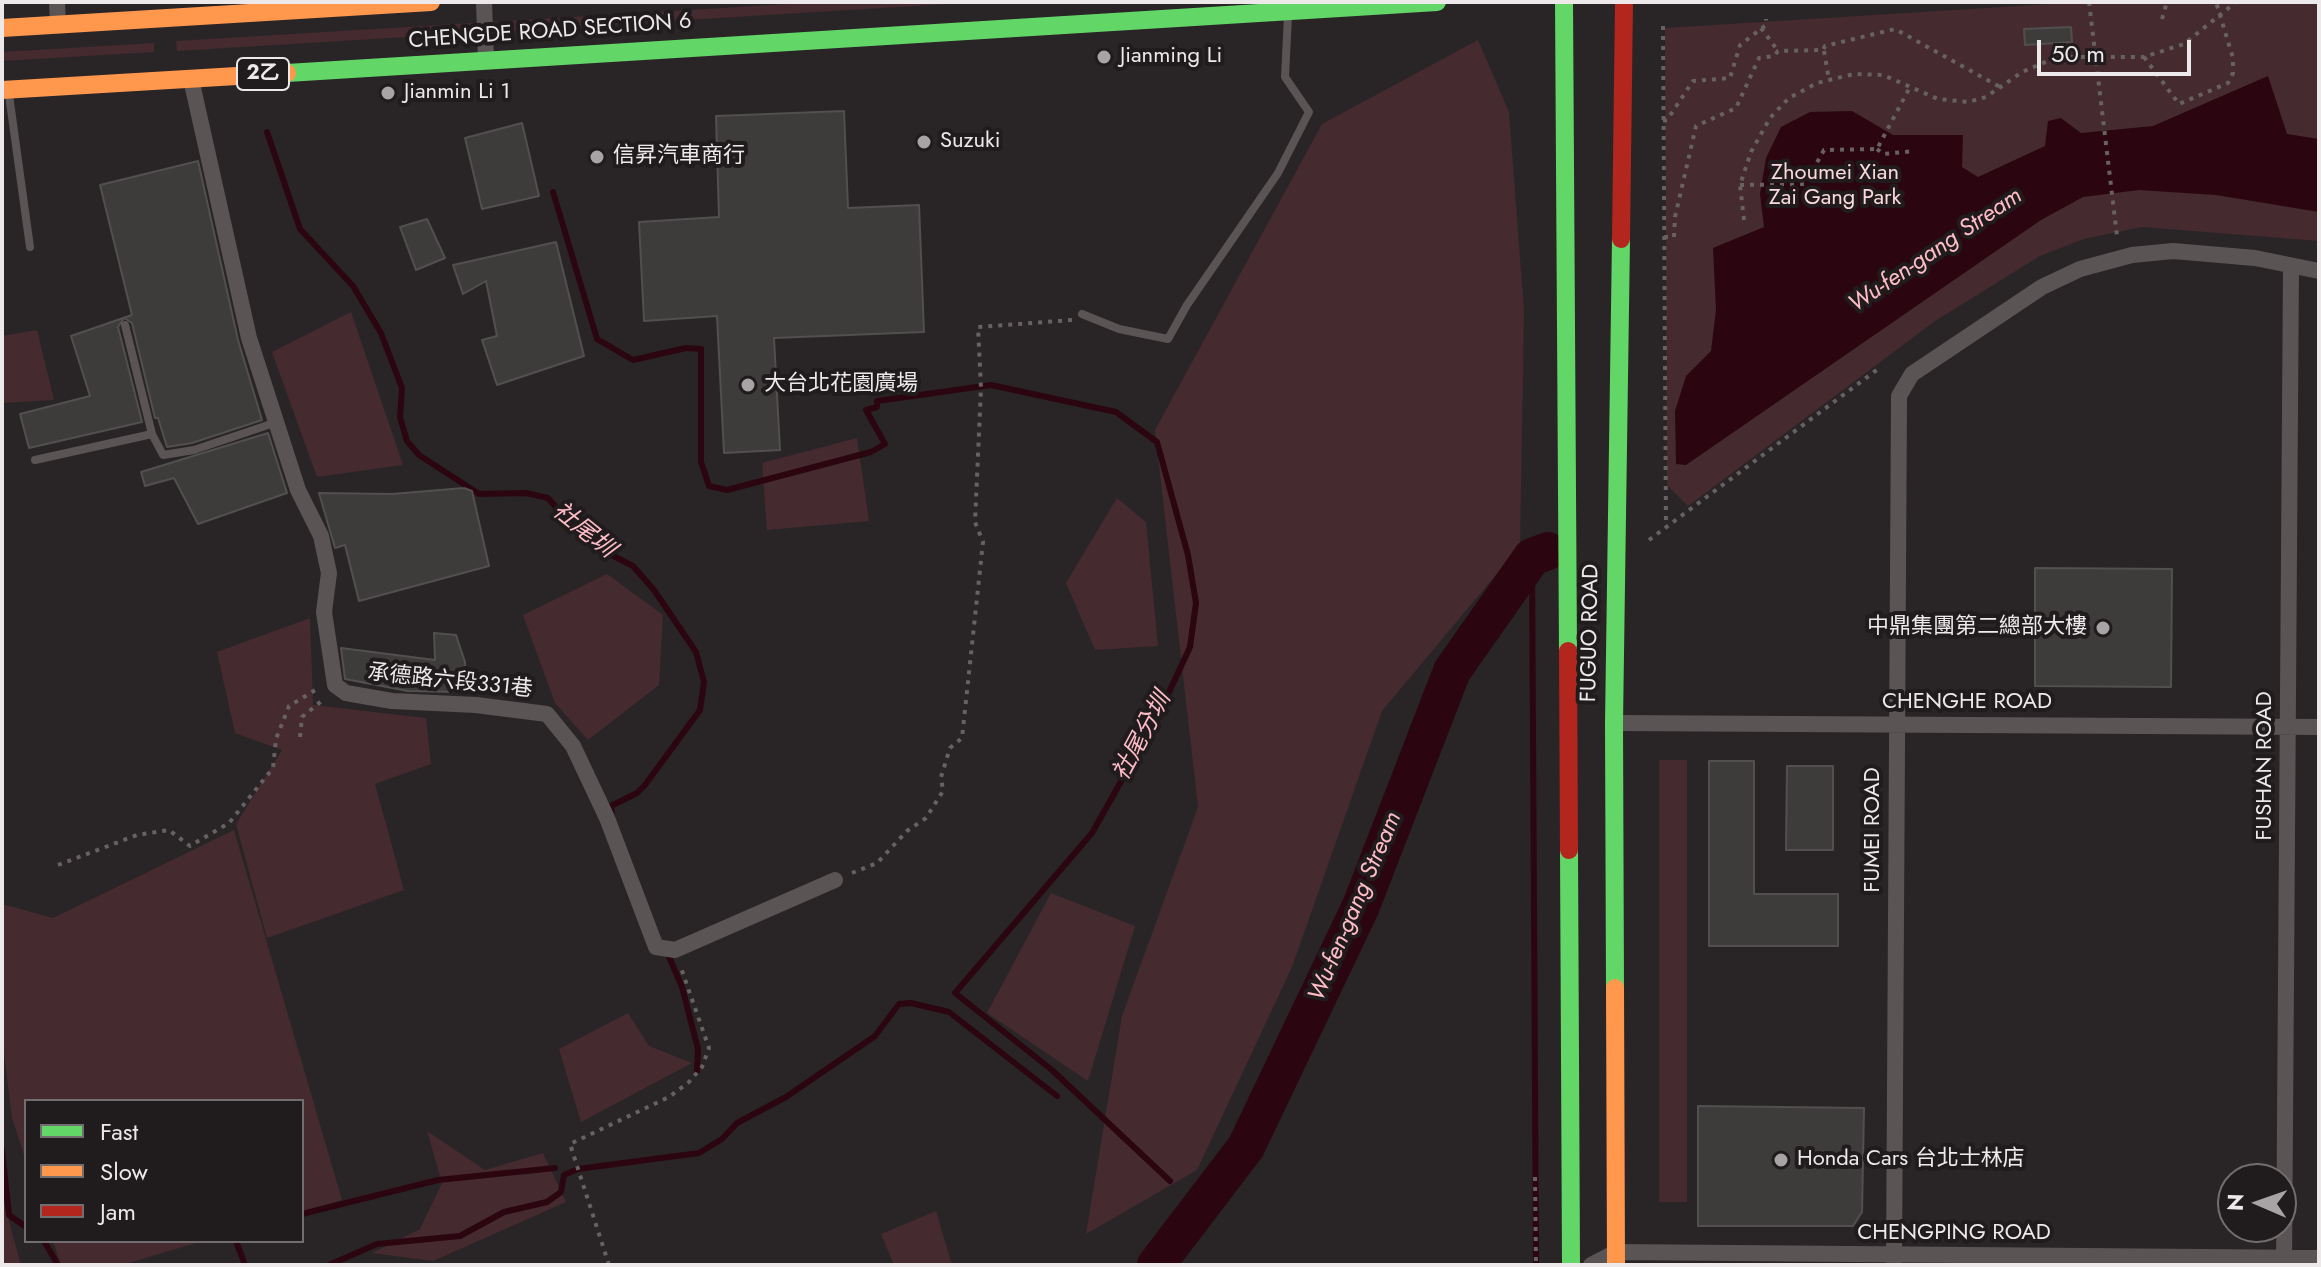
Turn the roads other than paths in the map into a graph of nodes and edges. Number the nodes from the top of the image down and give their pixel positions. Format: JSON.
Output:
{"nodes":[{"id":1,"x":57,"y":2,"type":"edge"},
{"id":2,"x":431,"y":2,"type":"edge"},
{"id":3,"x":484,"y":2,"type":"edge"},
{"id":4,"x":1437,"y":2,"type":"edge"},
{"id":5,"x":1564,"y":2,"type":"edge"},
{"id":6,"x":1624,"y":2,"type":"edge"},
{"id":7,"x":1288,"y":11,"type":"junction"},
{"id":8,"x":58,"y":24,"type":"junction"},
{"id":9,"x":2,"y":28,"type":"edge"},
{"id":10,"x":486,"y":60,"type":"junction"},
{"id":11,"x":191,"y":79,"type":"junction"},
{"id":12,"x":5,"y":90,"type":"edge"},
{"id":13,"x":30,"y":247,"type":"dead end"},
{"id":14,"x":2291,"y":267,"type":"junction"},
{"id":15,"x":2319,"y":271,"type":"edge"},
{"id":16,"x":1082,"y":314,"type":"road end"},
{"id":17,"x":125,"y":325,"type":"dead end"},
{"id":18,"x":274,"y":423,"type":"junction"},
{"id":19,"x":152,"y":434,"type":"junction"},
{"id":20,"x":35,"y":460,"type":"dead end"},
{"id":21,"x":1614,"y":723,"type":"junction"},
{"id":22,"x":1897,"y":725,"type":"junction"},
{"id":23,"x":2288,"y":726,"type":"junction"},
{"id":24,"x":2319,"y":727,"type":"edge"},
{"id":25,"x":835,"y":880,"type":"road end"},
{"id":26,"x":2319,"y":1258,"type":"edge"},
{"id":27,"x":1616,"y":1259,"type":"edge"},
{"id":28,"x":1894,"y":1260,"type":"edge"},
{"id":29,"x":2284,"y":1261,"type":"edge"},
{"id":30,"x":1571,"y":1265,"type":"edge"},
{"id":31,"x":1591,"y":1265,"type":"edge"}],
"edges":[{"from":1,"to":8,"type":"street"},
{"from":2,"to":8,"type":"street","name":"CHENGDE ROAD SECTION 6"},
{"from":3,"to":10,"type":"street"},
{"from":4,"to":7,"type":"street","name":"CHENGDE ROAD SECTION 6","number":"2乙"},
{"from":5,"to":30,"type":"street","name":"FUGUO ROAD"},
{"from":6,"to":21,"type":"street","name":"FUGUO ROAD"},
{"from":7,"to":10,"type":"street","name":"CHENGDE ROAD SECTION 6","number":"2乙"},
{"from":7,"to":16,"type":"lane"},
{"from":8,"to":9,"type":"street","name":"CHENGDE ROAD SECTION 6"},
{"from":10,"to":11,"type":"street","name":"CHENGDE ROAD SECTION 6","number":"2乙"},
{"from":11,"to":12,"type":"street","name":"CHENGDE ROAD SECTION 6","number":"2乙"},
{"from":11,"to":18,"type":"street"},
{"from":12,"to":13,"type":"lane"},
{"from":14,"to":15,"type":"street"},
{"from":14,"to":22,"type":"street","name":"FUMEI ROAD"},
{"from":14,"to":23,"type":"street","name":"FUSHAN ROAD"},
{"from":17,"to":19,"type":"lane"},
{"from":18,"to":19,"type":"lane"},
{"from":18,"to":25,"type":"street","name":"承德路六段331巷"},
{"from":19,"to":20,"type":"lane"},
{"from":21,"to":22,"type":"street","name":"CHENGHE ROAD"},
{"from":21,"to":27,"type":"street","name":"FUGUO ROAD"},
{"from":22,"to":23,"type":"street","name":"CHENGHE ROAD"},
{"from":22,"to":28,"type":"street","name":"FUMEI ROAD"},
{"from":23,"to":24,"type":"street","name":"CHENGHE ROAD"},
{"from":23,"to":29,"type":"street","name":"FUSHAN ROAD"},
{"from":26,"to":29,"type":"street","name":"CHENGPING ROAD"},
{"from":27,"to":28,"type":"street","name":"CHENGPING ROAD"},
{"from":27,"to":31,"type":"street","name":"CHENGPING ROAD"},
{"from":28,"to":29,"type":"street","name":"CHENGPING ROAD"}]}
